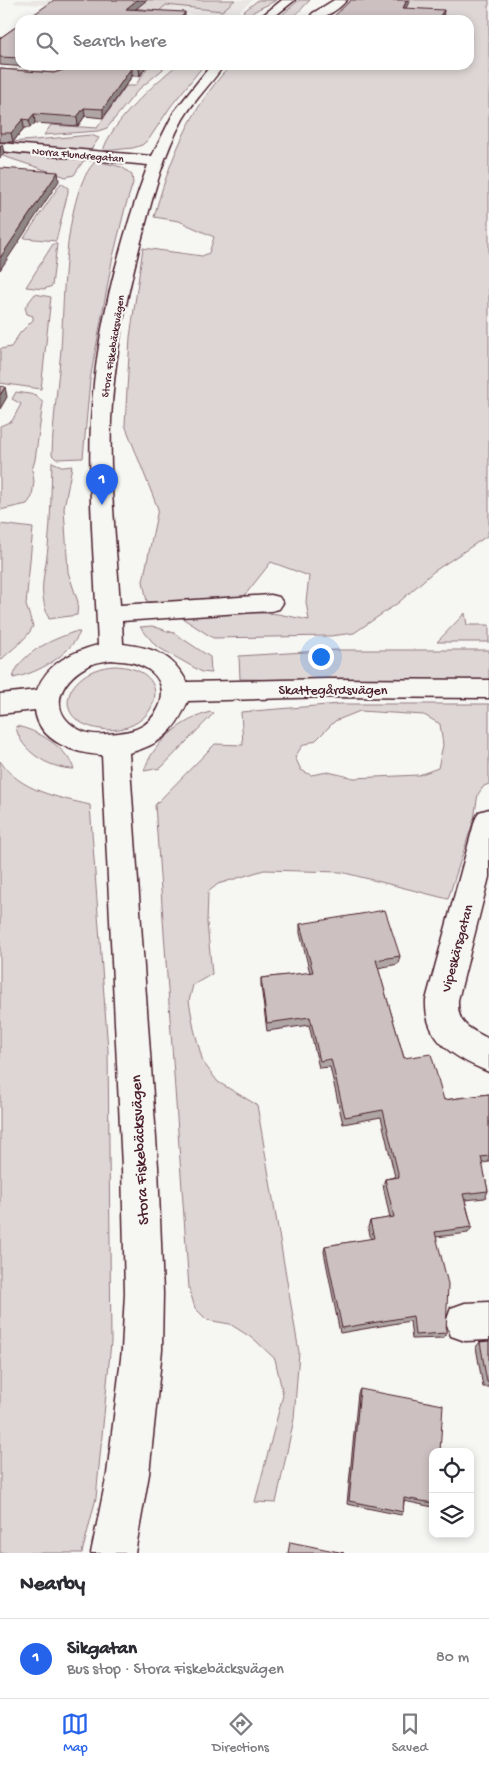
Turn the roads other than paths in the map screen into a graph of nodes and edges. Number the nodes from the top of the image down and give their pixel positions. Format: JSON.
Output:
{"nodes":[{"id":1,"x":289,"y":0,"type":"edge"},
{"id":2,"x":341,"y":0,"type":"edge"},
{"id":3,"x":270,"y":15,"type":"edge"},
{"id":4,"x":317,"y":15,"type":"edge"},
{"id":5,"x":214,"y":70,"type":"edge"},
{"id":6,"x":0,"y":147,"type":"edge"},
{"id":7,"x":156,"y":161,"type":"junction"},
{"id":8,"x":271,"y":603,"type":"dead end"},
{"id":9,"x":109,"y":614,"type":"junction"},
{"id":10,"x":111,"y":651,"type":"junction"},
{"id":11,"x":489,"y":689,"type":"edge"},
{"id":12,"x":176,"y":692,"type":"junction"},
{"id":13,"x":46,"y":699,"type":"junction"},
{"id":14,"x":0,"y":704,"type":"edge"},
{"id":15,"x":115,"y":746,"type":"junction"},
{"id":16,"x":489,"y":820,"type":"edge"},
{"id":17,"x":489,"y":1056,"type":"edge"},
{"id":18,"x":112,"y":1553,"type":"edge"}],
"edges":[{"from":1,"to":3,"type":"street"},
{"from":2,"to":4,"type":"street"},
{"from":5,"to":7,"type":"street","name":"Stora Fiskebäcksvägen"},
{"from":6,"to":7,"type":"street","name":"Norra Flundregatan"},
{"from":7,"to":9,"type":"street","name":"Stora Fiskebäcksvägen"},
{"from":8,"to":9,"type":"street"},
{"from":9,"to":10,"type":"street","name":"Stora Fiskebäcksvägen"},
{"from":10,"to":12,"type":"street"},
{"from":10,"to":13,"type":"street"},
{"from":11,"to":12,"type":"street","name":"Skattegårdsvägen"},
{"from":12,"to":15,"type":"street"},
{"from":13,"to":14,"type":"street"},
{"from":13,"to":15,"type":"street"},
{"from":15,"to":18,"type":"street","name":"Stora Fiskebäcksvägen"},
{"from":16,"to":17,"type":"street","name":"Vipeskärsgatan"}]}
